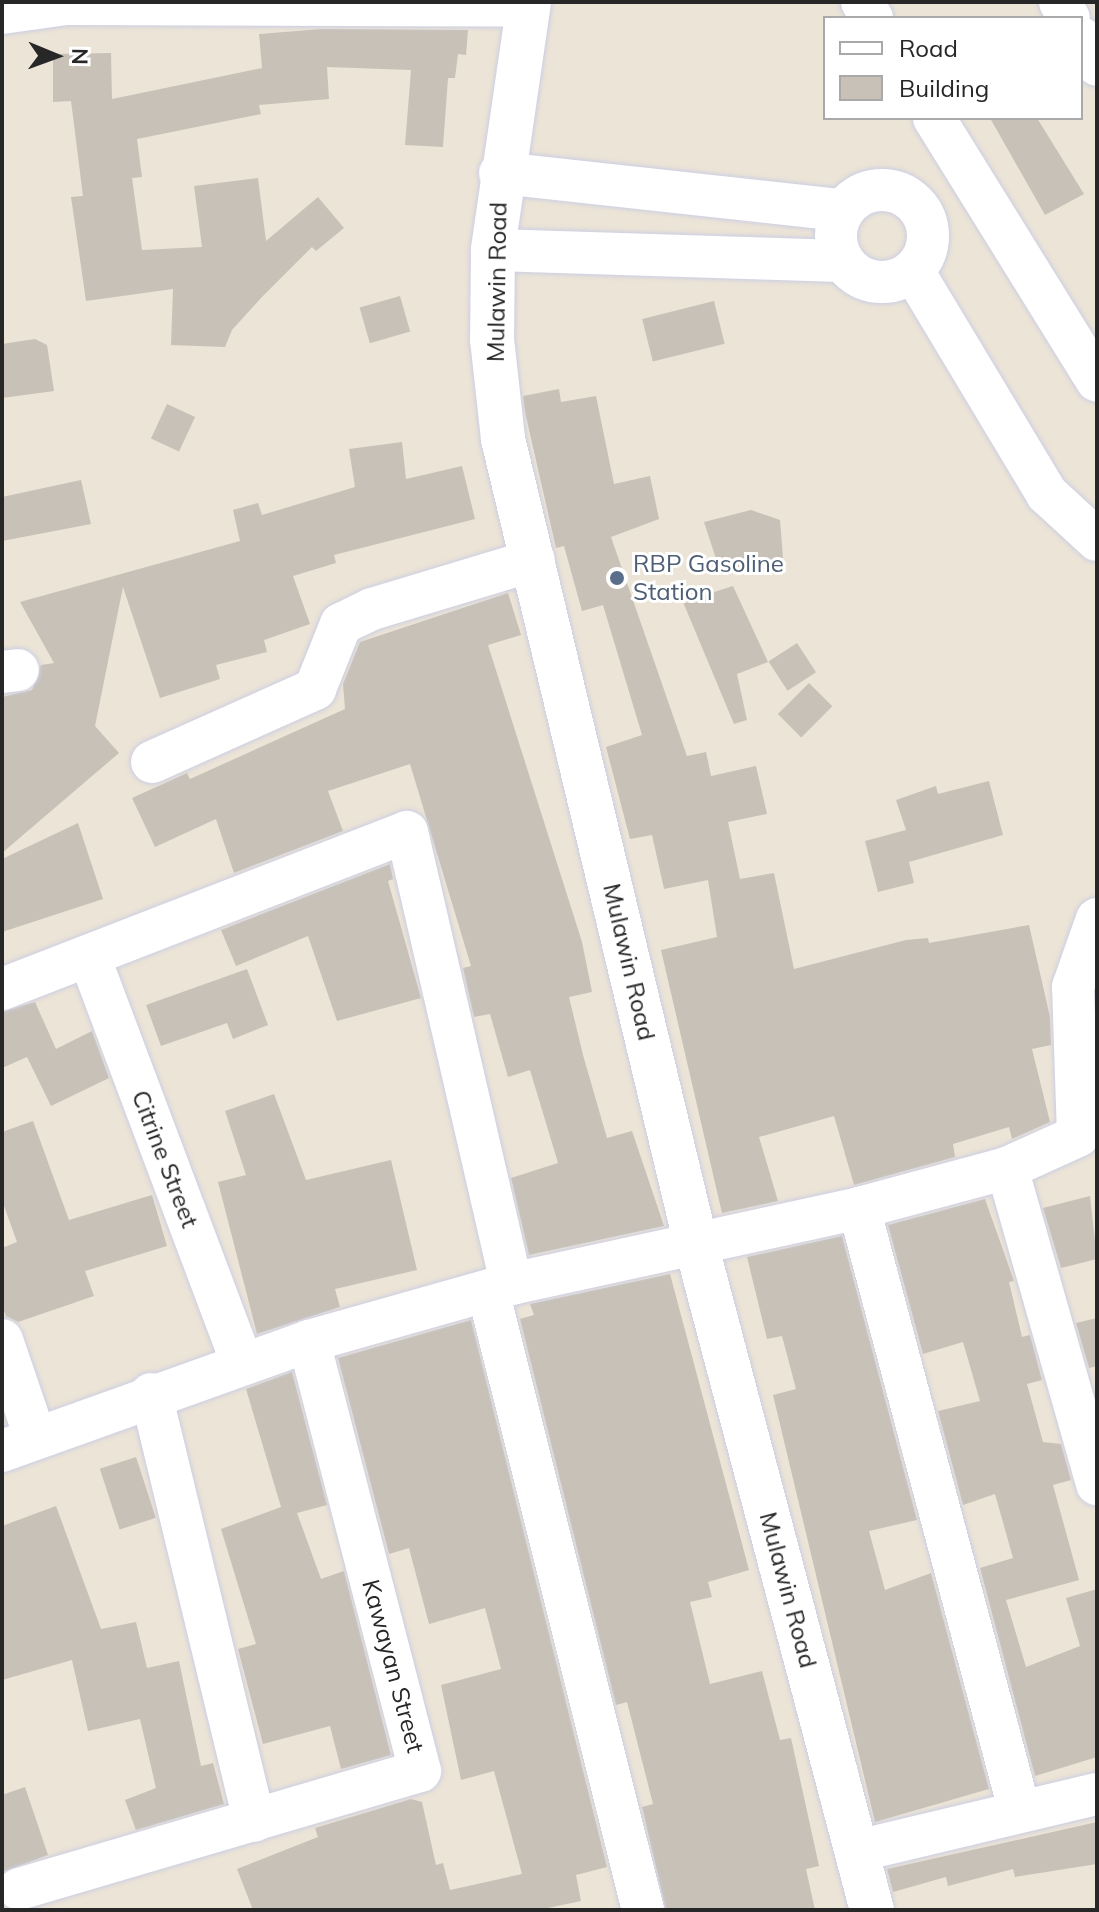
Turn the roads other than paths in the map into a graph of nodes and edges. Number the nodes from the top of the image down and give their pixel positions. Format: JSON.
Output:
{"nodes":[{"id":1,"x":529,"y":4,"type":"edge"},
{"id":2,"x":18,"y":8,"type":"edge"},
{"id":3,"x":1083,"y":41,"type":"edge"},
{"id":4,"x":1097,"y":65,"type":"edge"},
{"id":5,"x":935,"y":120,"type":"edge"},
{"id":6,"x":500,"y":173,"type":"junction"},
{"id":7,"x":672,"y":191,"type":"junction"},
{"id":8,"x":843,"y":210,"type":"junction"},
{"id":9,"x":493,"y":250,"type":"junction"},
{"id":10,"x":666,"y":255,"type":"junction"},
{"id":11,"x":843,"y":261,"type":"junction"},
{"id":12,"x":913,"y":271,"type":"junction"},
{"id":13,"x":1097,"y":381,"type":"edge"},
{"id":14,"x":1097,"y":540,"type":"edge"},
{"id":15,"x":534,"y":560,"type":"junction"},
{"id":16,"x":152,"y":762,"type":"dead end"},
{"id":17,"x":1097,"y":919,"type":"edge"},
{"id":18,"x":89,"y":956,"type":"junction"},
{"id":19,"x":2,"y":989,"type":"edge"},
{"id":20,"x":1007,"y":1168,"type":"junction"},
{"id":21,"x":859,"y":1208,"type":"junction"},
{"id":22,"x":696,"y":1244,"type":"junction"},
{"id":23,"x":499,"y":1287,"type":"junction"},
{"id":24,"x":2,"y":1340,"type":"edge"},
{"id":25,"x":309,"y":1341,"type":"junction"},
{"id":26,"x":241,"y":1361,"type":"junction"},
{"id":27,"x":151,"y":1394,"type":"junction"},
{"id":28,"x":18,"y":1444,"type":"edge"},
{"id":29,"x":1097,"y":1484,"type":"edge"},
{"id":30,"x":1097,"y":1794,"type":"edge"},
{"id":31,"x":1019,"y":1809,"type":"junction"},
{"id":32,"x":254,"y":1821,"type":"junction"},
{"id":33,"x":857,"y":1851,"type":"junction"},
{"id":34,"x":19,"y":1889,"type":"dead end"},
{"id":35,"x":643,"y":1910,"type":"edge"},
{"id":36,"x":872,"y":1910,"type":"edge"}],
"edges":[{"from":1,"to":2,"type":"street"},
{"from":1,"to":6,"type":"main road","name":"Mulawin Road"},
{"from":3,"to":4,"type":"street"},
{"from":5,"to":13,"type":"street"},
{"from":6,"to":7,"type":"street"},
{"from":6,"to":9,"type":"main road","name":"Mulawin Road"},
{"from":7,"to":8,"type":"street"},
{"from":7,"to":10,"type":"street"},
{"from":8,"to":11,"type":"street"},
{"from":8,"to":12,"type":"street"},
{"from":9,"to":10,"type":"street"},
{"from":9,"to":15,"type":"main road","name":"Mulawin Road"},
{"from":10,"to":11,"type":"street"},
{"from":11,"to":12,"type":"street"},
{"from":12,"to":14,"type":"street"},
{"from":15,"to":16,"type":"street"},
{"from":15,"to":22,"type":"main road","name":"Mulawin Road"},
{"from":17,"to":20,"type":"street"},
{"from":18,"to":19,"type":"street"},
{"from":18,"to":23,"type":"street"},
{"from":18,"to":26,"type":"street","name":"Citrine Street"},
{"from":20,"to":21,"type":"street"},
{"from":20,"to":29,"type":"street"},
{"from":21,"to":22,"type":"street"},
{"from":21,"to":31,"type":"street"},
{"from":22,"to":23,"type":"street"},
{"from":22,"to":33,"type":"main road","name":"Mulawin Road"},
{"from":23,"to":25,"type":"street"},
{"from":23,"to":35,"type":"street"},
{"from":24,"to":28,"type":"street"},
{"from":25,"to":26,"type":"street"},
{"from":25,"to":32,"type":"street","name":"Kawayan Street"},
{"from":26,"to":27,"type":"street"},
{"from":27,"to":28,"type":"street"},
{"from":27,"to":32,"type":"street"},
{"from":30,"to":31,"type":"street"},
{"from":31,"to":33,"type":"street"},
{"from":32,"to":34,"type":"street","name":"Kawayan Street"},
{"from":33,"to":36,"type":"main road","name":"Mulawin Road"}]}
